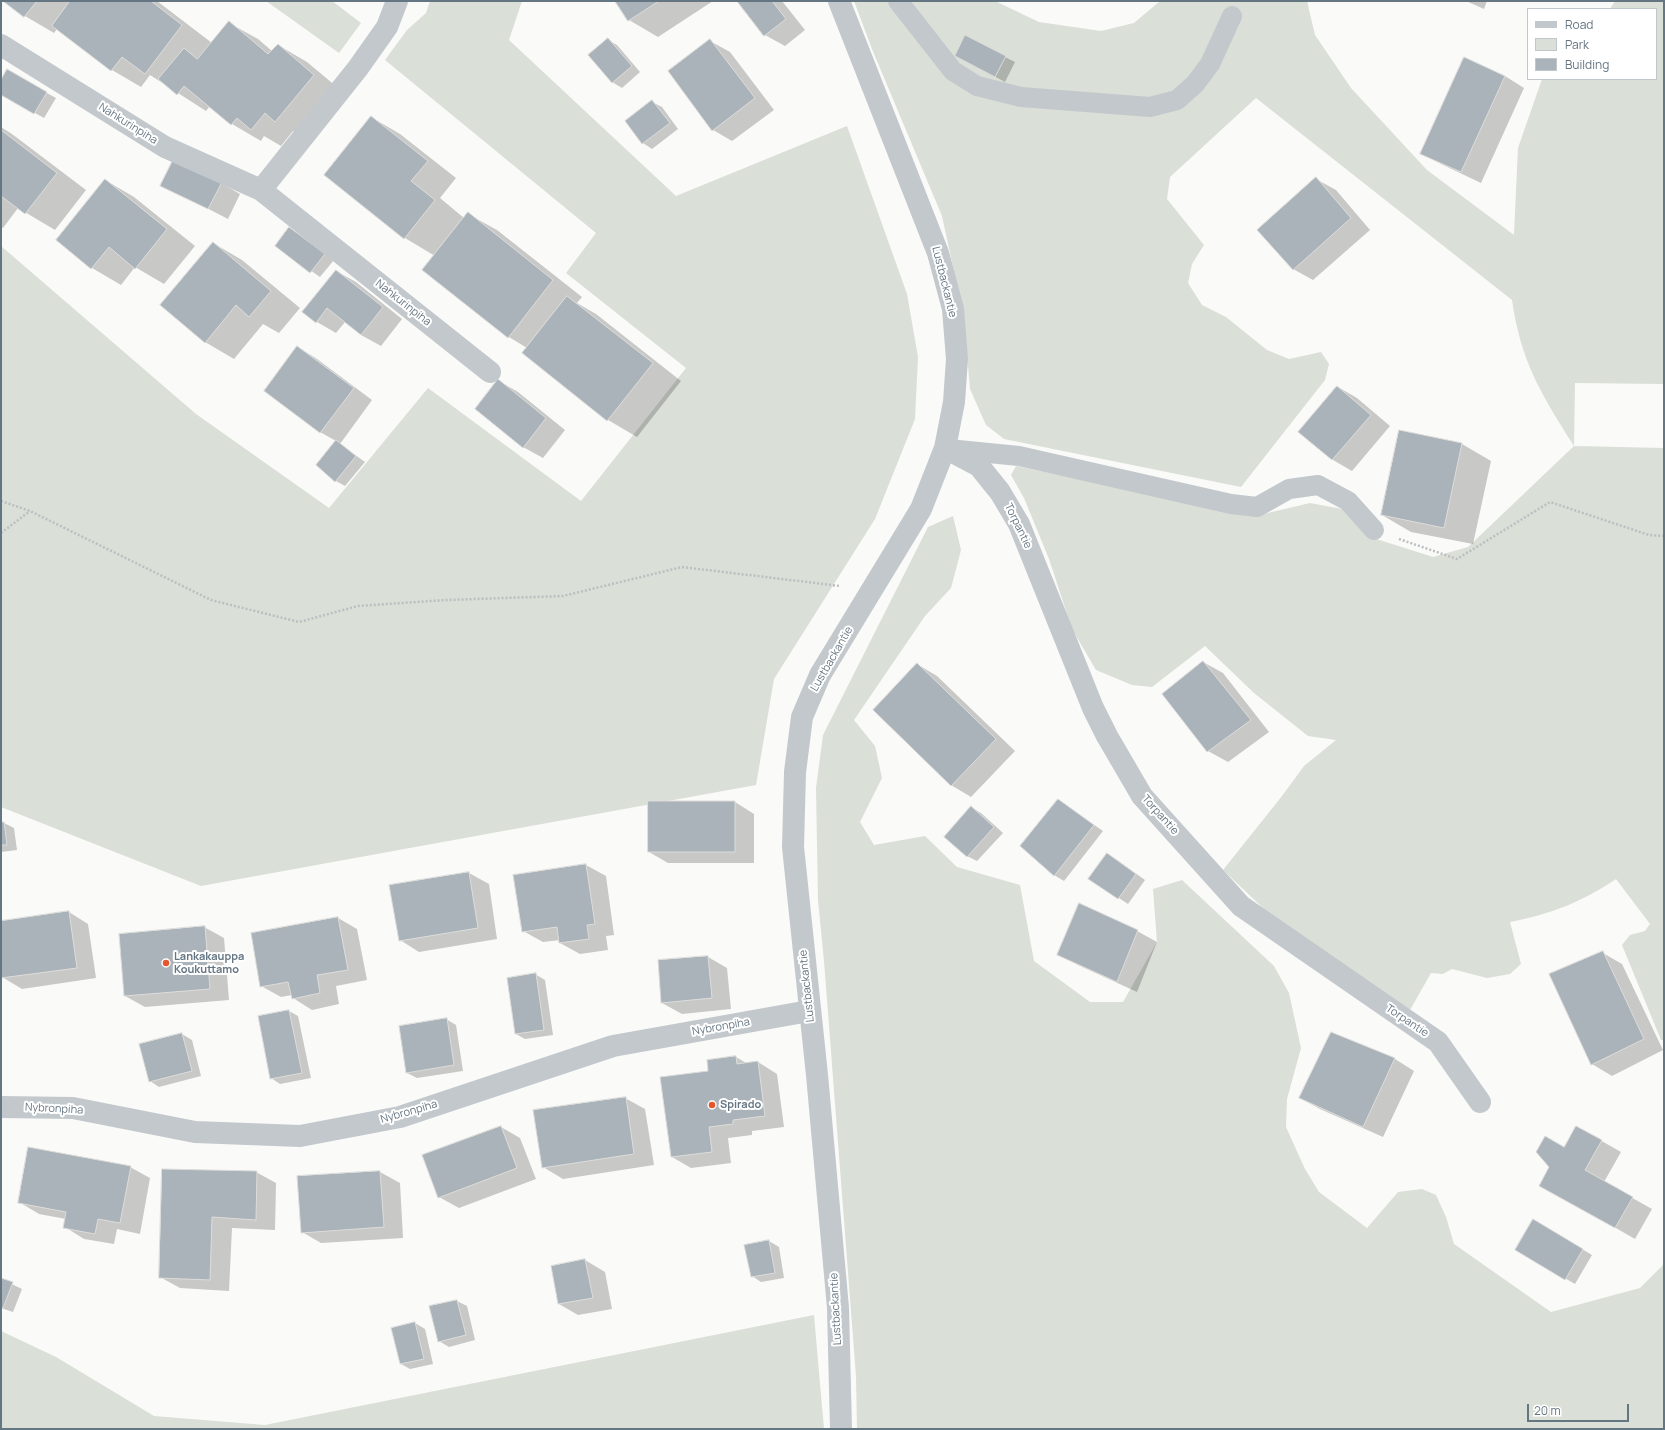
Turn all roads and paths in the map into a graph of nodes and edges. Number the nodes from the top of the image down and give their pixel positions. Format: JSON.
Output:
{"nodes":[{"id":1,"x":397,"y":1,"type":"edge"},
{"id":2,"x":839,"y":1,"type":"edge"},
{"id":3,"x":898,"y":1,"type":"edge"},
{"id":4,"x":1232,"y":16,"type":"dead end"},
{"id":5,"x":1,"y":45,"type":"edge"},
{"id":6,"x":261,"y":190,"type":"junction"},
{"id":7,"x":490,"y":372,"type":"dead end"},
{"id":8,"x":945,"y":448,"type":"junction"},
{"id":9,"x":1,"y":501,"type":"edge"},
{"id":10,"x":30,"y":510,"type":"junction"},
{"id":11,"x":1374,"y":530,"type":"joint"},
{"id":12,"x":1,"y":533,"type":"edge"},
{"id":13,"x":1664,"y":536,"type":"edge"},
{"id":14,"x":872,"y":592,"type":"junction"},
{"id":15,"x":809,"y":1011,"type":"junction"},
{"id":16,"x":1480,"y":1102,"type":"dead end"},
{"id":17,"x":1,"y":1107,"type":"edge"},
{"id":18,"x":841,"y":1429,"type":"edge"}],
"edges":[{"from":1,"to":6,"type":"street"},
{"from":2,"to":8,"type":"street","name":"Lustbackantie"},
{"from":3,"to":4,"type":"lane"},
{"from":5,"to":6,"type":"street","name":"Nahkurinpiha"},
{"from":6,"to":7,"type":"street","name":"Nahkurinpiha"},
{"from":8,"to":11,"type":"lane"},
{"from":8,"to":14,"type":"street","name":"Lustbackantie"},
{"from":8,"to":16,"type":"street","name":"Torpantie"},
{"from":9,"to":10,"type":"path"},
{"from":10,"to":12,"type":"path"},
{"from":10,"to":14,"type":"path"},
{"from":11,"to":13,"type":"path"},
{"from":14,"to":15,"type":"street","name":"Lustbackantie"},
{"from":15,"to":17,"type":"street","name":"Nybronpiha"},
{"from":15,"to":18,"type":"street","name":"Lustbackantie"}]}
